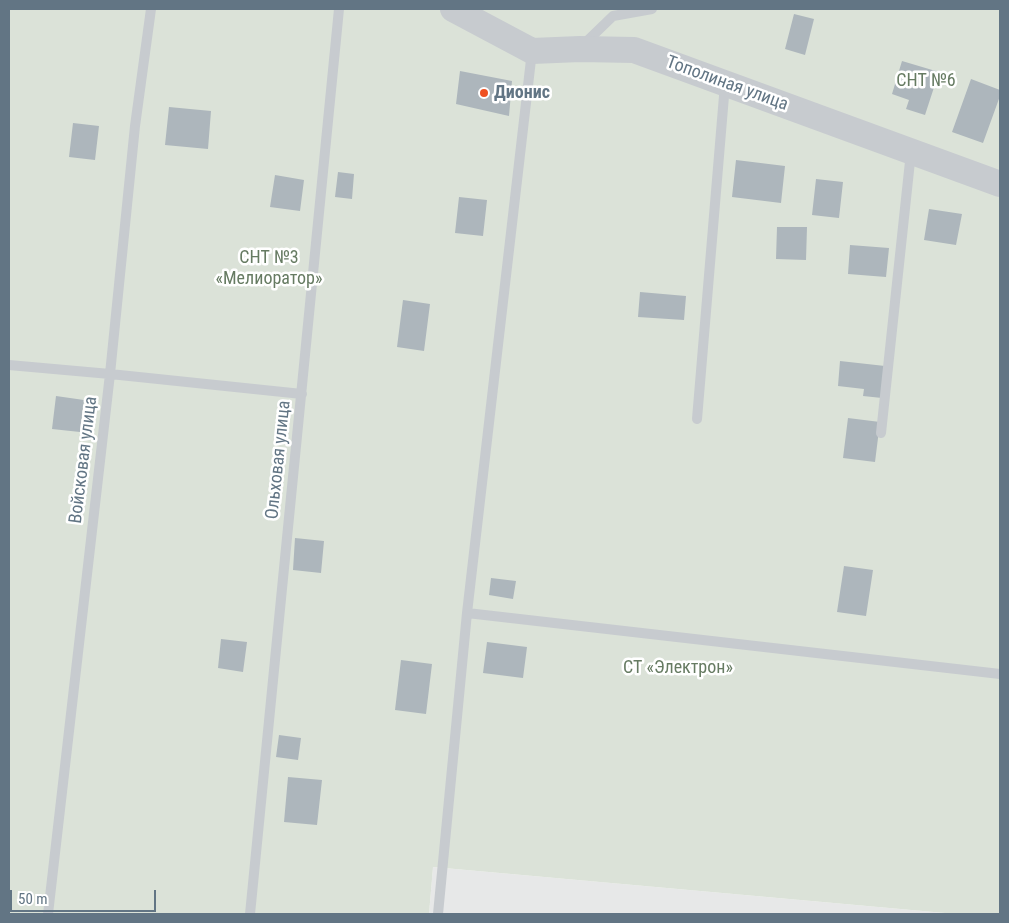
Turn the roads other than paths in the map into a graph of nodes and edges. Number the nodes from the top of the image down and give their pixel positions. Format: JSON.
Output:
{"nodes":[{"id":1,"x":151,"y":9,"type":"edge"},
{"id":2,"x":340,"y":9,"type":"edge"},
{"id":3,"x":453,"y":9,"type":"edge"},
{"id":4,"x":652,"y":9,"type":"edge"},
{"id":5,"x":580,"y":49,"type":"junction"},
{"id":6,"x":532,"y":51,"type":"junction"},
{"id":7,"x":725,"y":83,"type":"junction"},
{"id":8,"x":911,"y":151,"type":"junction"},
{"id":9,"x":1000,"y":184,"type":"edge"},
{"id":10,"x":9,"y":365,"type":"edge"},
{"id":11,"x":110,"y":374,"type":"junction"},
{"id":12,"x":302,"y":394,"type":"junction"},
{"id":13,"x":697,"y":419,"type":"dead end"},
{"id":14,"x":881,"y":432,"type":"dead end"},
{"id":15,"x":467,"y":613,"type":"junction"},
{"id":16,"x":1000,"y":674,"type":"edge"},
{"id":17,"x":48,"y":914,"type":"edge"},
{"id":18,"x":250,"y":914,"type":"edge"},
{"id":19,"x":438,"y":914,"type":"edge"}],
"edges":[{"from":1,"to":11,"type":"lane","name":"Войсковая улица"},
{"from":2,"to":12,"type":"lane","name":"Ольховая улица"},
{"from":3,"to":6,"type":"street"},
{"from":4,"to":5,"type":"lane"},
{"from":5,"to":6,"type":"street","name":"Тополиная улица"},
{"from":5,"to":7,"type":"street","name":"Тополиная улица"},
{"from":6,"to":15,"type":"lane"},
{"from":7,"to":8,"type":"street","name":"Тополиная улица"},
{"from":7,"to":13,"type":"lane"},
{"from":8,"to":9,"type":"street","name":"Тополиная улица"},
{"from":8,"to":14,"type":"lane"},
{"from":10,"to":11,"type":"lane"},
{"from":11,"to":12,"type":"lane"},
{"from":11,"to":17,"type":"lane","name":"Войсковая улица"},
{"from":12,"to":18,"type":"lane","name":"Ольховая улица"},
{"from":15,"to":16,"type":"lane"},
{"from":15,"to":19,"type":"lane"}]}
